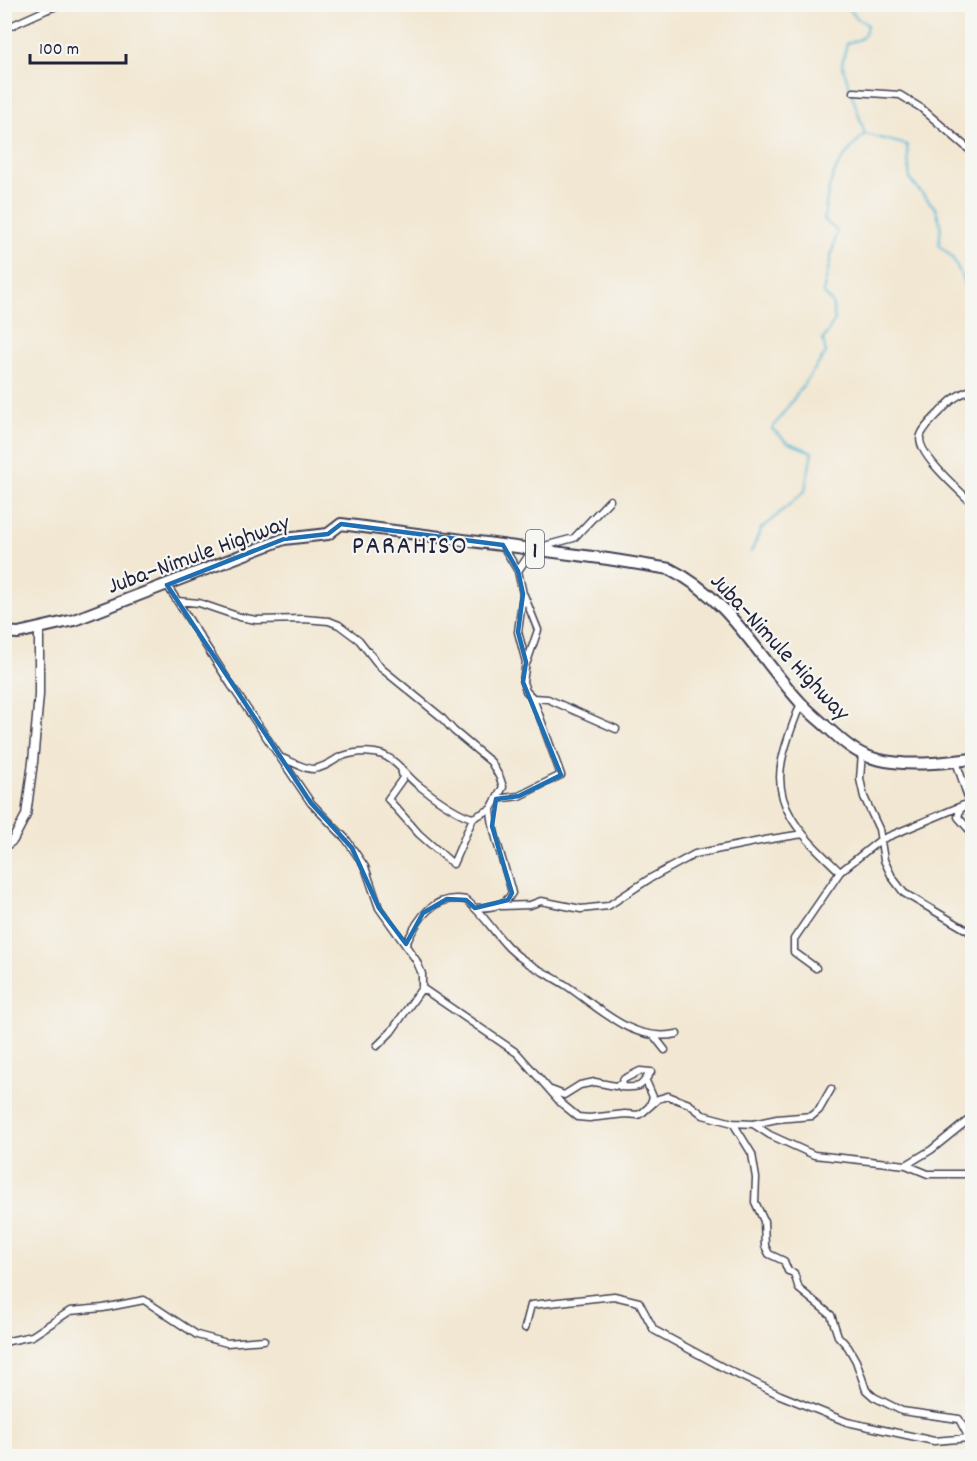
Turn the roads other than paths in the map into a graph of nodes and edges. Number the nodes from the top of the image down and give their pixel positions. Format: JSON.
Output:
{"nodes":[{"id":1,"x":62,"y":4,"type":"edge"},
{"id":2,"x":4,"y":29,"type":"edge"},
{"id":3,"x":854,"y":92,"type":"dead end"},
{"id":4,"x":972,"y":152,"type":"edge"},
{"id":5,"x":972,"y":390,"type":"edge"},
{"id":6,"x":610,"y":500,"type":"dead end"},
{"id":7,"x":972,"y":503,"type":"edge"},
{"id":8,"x":502,"y":544,"type":"junction"},
{"id":9,"x":533,"y":549,"type":"junction"},
{"id":10,"x":518,"y":571,"type":"junction"},
{"id":11,"x":167,"y":585,"type":"junction"},
{"id":12,"x":523,"y":594,"type":"junction"},
{"id":13,"x":177,"y":600,"type":"junction"},
{"id":14,"x":39,"y":628,"type":"junction"},
{"id":15,"x":4,"y":632,"type":"edge"},
{"id":16,"x":526,"y":662,"type":"junction"},
{"id":17,"x":532,"y":698,"type":"junction"},
{"id":18,"x":801,"y":703,"type":"junction"},
{"id":19,"x":616,"y":729,"type":"dead end"},
{"id":20,"x":862,"y":754,"type":"junction"},
{"id":21,"x":282,"y":758,"type":"junction"},
{"id":22,"x":972,"y":759,"type":"edge"},
{"id":23,"x":956,"y":761,"type":"junction"},
{"id":24,"x":401,"y":768,"type":"junction"},
{"id":25,"x":496,"y":799,"type":"junction"},
{"id":26,"x":964,"y":805,"type":"junction"},
{"id":27,"x":491,"y":809,"type":"junction"},
{"id":28,"x":473,"y":818,"type":"junction"},
{"id":29,"x":972,"y":833,"type":"edge"},
{"id":30,"x":803,"y":834,"type":"junction"},
{"id":31,"x":880,"y":840,"type":"junction"},
{"id":32,"x":4,"y":847,"type":"edge"},
{"id":33,"x":840,"y":872,"type":"junction"},
{"id":34,"x":501,"y":906,"type":"junction"},
{"id":35,"x":475,"y":908,"type":"junction"},
{"id":36,"x":972,"y":933,"type":"edge"},
{"id":37,"x":406,"y":944,"type":"junction"},
{"id":38,"x":816,"y":968,"type":"dead end"},
{"id":39,"x":422,"y":988,"type":"junction"},
{"id":40,"x":677,"y":1034,"type":"dead end"},
{"id":41,"x":654,"y":1036,"type":"junction"},
{"id":42,"x":377,"y":1046,"type":"dead end"},
{"id":43,"x":665,"y":1050,"type":"dead end"},
{"id":44,"x":646,"y":1081,"type":"junction"},
{"id":45,"x":621,"y":1084,"type":"junction"},
{"id":46,"x":548,"y":1088,"type":"junction"},
{"id":47,"x":831,"y":1089,"type":"dead end"},
{"id":48,"x":650,"y":1106,"type":"junction"},
{"id":49,"x":972,"y":1117,"type":"edge"},
{"id":50,"x":732,"y":1123,"type":"junction"},
{"id":51,"x":753,"y":1124,"type":"junction"},
{"id":52,"x":906,"y":1165,"type":"junction"},
{"id":53,"x":972,"y":1174,"type":"edge"},
{"id":54,"x":525,"y":1328,"type":"dead end"},
{"id":55,"x":264,"y":1340,"type":"dead end"},
{"id":56,"x":4,"y":1342,"type":"edge"},
{"id":57,"x":971,"y":1440,"type":"edge"}],
"edges":[{"from":1,"to":2,"type":"street"},
{"from":3,"to":4,"type":"street"},
{"from":5,"to":7,"type":"street"},
{"from":6,"to":9,"type":"street"},
{"from":8,"to":9,"type":"main road","name":"Juba–Nimule Highway","number":"1"},
{"from":8,"to":10,"type":"street"},
{"from":8,"to":11,"type":"main road","name":"Juba–Nimule Highway","number":"1"},
{"from":9,"to":10,"type":"street"},
{"from":9,"to":18,"type":"main road","name":"Juba–Nimule Highway","number":"1"},
{"from":10,"to":12,"type":"street"},
{"from":11,"to":13,"type":"street"},
{"from":11,"to":14,"type":"main road","name":"Juba–Nimule Highway","number":"1"},
{"from":12,"to":16,"type":"street"},
{"from":12,"to":16,"type":"street"},
{"from":13,"to":21,"type":"street"},
{"from":13,"to":25,"type":"street"},
{"from":14,"to":15,"type":"main road","number":"1"},
{"from":14,"to":32,"type":"street"},
{"from":16,"to":17,"type":"street"},
{"from":17,"to":19,"type":"street"},
{"from":17,"to":25,"type":"street"},
{"from":18,"to":20,"type":"main road","name":"Juba–Nimule Highway","number":"1"},
{"from":18,"to":30,"type":"street"},
{"from":20,"to":23,"type":"main road","name":"Juba–Nimule Highway","number":"1"},
{"from":20,"to":31,"type":"street"},
{"from":21,"to":24,"type":"street"},
{"from":21,"to":37,"type":"street"},
{"from":22,"to":23,"type":"main road","name":"Juba–Nimule Highway","number":"1"},
{"from":23,"to":26,"type":"street"},
{"from":24,"to":28,"type":"street"},
{"from":24,"to":28,"type":"street"},
{"from":25,"to":27,"type":"street"},
{"from":26,"to":29,"type":"street"},
{"from":26,"to":31,"type":"street"},
{"from":27,"to":28,"type":"street"},
{"from":27,"to":34,"type":"street"},
{"from":30,"to":33,"type":"street"},
{"from":30,"to":34,"type":"street"},
{"from":31,"to":33,"type":"street"},
{"from":31,"to":36,"type":"street"},
{"from":33,"to":38,"type":"street"},
{"from":34,"to":35,"type":"street"},
{"from":35,"to":37,"type":"street"},
{"from":35,"to":41,"type":"street"},
{"from":37,"to":39,"type":"street"},
{"from":39,"to":42,"type":"street"},
{"from":39,"to":46,"type":"street"},
{"from":40,"to":41,"type":"street"},
{"from":41,"to":43,"type":"street"},
{"from":44,"to":45,"type":"street"},
{"from":44,"to":45,"type":"street"},
{"from":44,"to":48,"type":"street"},
{"from":45,"to":46,"type":"street"},
{"from":46,"to":48,"type":"street"},
{"from":47,"to":51,"type":"street"},
{"from":48,"to":50,"type":"street"},
{"from":49,"to":52,"type":"street"},
{"from":50,"to":51,"type":"street"},
{"from":50,"to":57,"type":"street"},
{"from":51,"to":52,"type":"street"},
{"from":52,"to":53,"type":"street"},
{"from":54,"to":57,"type":"street"},
{"from":55,"to":56,"type":"street"}]}
